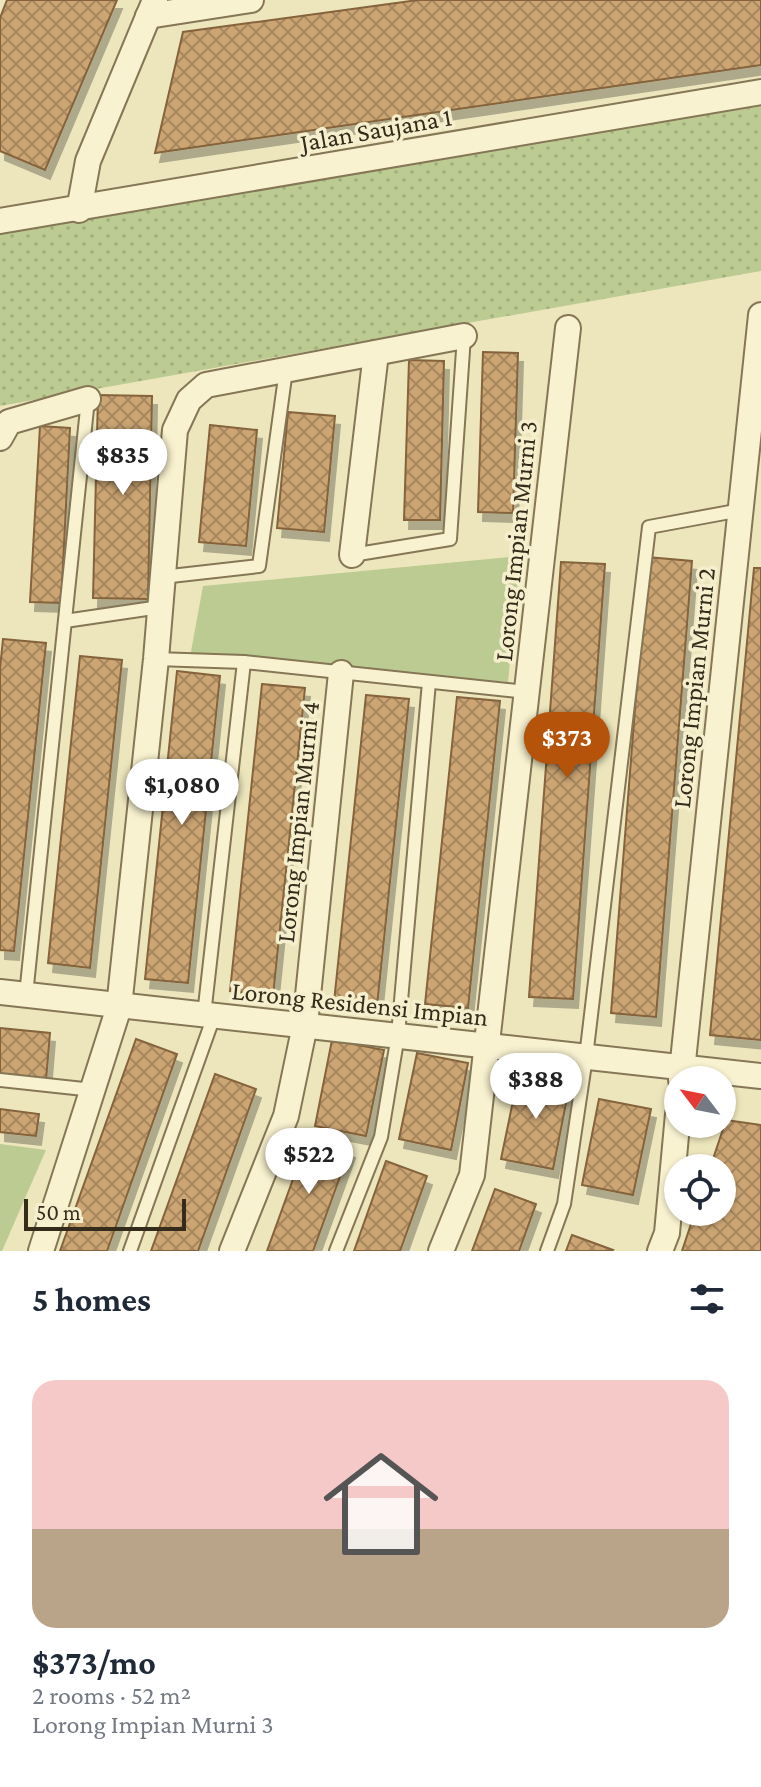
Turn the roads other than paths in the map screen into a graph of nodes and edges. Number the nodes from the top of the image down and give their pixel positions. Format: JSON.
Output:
{"nodes":[{"id":1,"x":251,"y":0,"type":"edge"},
{"id":2,"x":151,"y":8,"type":"edge"},
{"id":3,"x":761,"y":92,"type":"edge"},
{"id":4,"x":79,"y":210,"type":"junction"},
{"id":5,"x":0,"y":221,"type":"edge"},
{"id":6,"x":761,"y":315,"type":"edge"},
{"id":7,"x":568,"y":328,"type":"dead end"},
{"id":8,"x":464,"y":336,"type":"joint"},
{"id":9,"x":376,"y":353,"type":"junction"},
{"id":10,"x":286,"y":370,"type":"junction"},
{"id":11,"x":88,"y":399,"type":"joint"},
{"id":12,"x":0,"y":438,"type":"edge"},
{"id":13,"x":741,"y":510,"type":"junction"},
{"id":14,"x":352,"y":555,"type":"joint"},
{"id":15,"x":162,"y":577,"type":"junction"},
{"id":16,"x":160,"y":607,"type":"junction"},
{"id":17,"x":65,"y":621,"type":"junction"},
{"id":18,"x":156,"y":659,"type":"junction"},
{"id":19,"x":244,"y":662,"type":"junction"},
{"id":20,"x":341,"y":673,"type":"junction"},
{"id":21,"x":429,"y":682,"type":"junction"},
{"id":22,"x":527,"y":692,"type":"junction"},
{"id":23,"x":0,"y":992,"type":"edge"},
{"id":24,"x":26,"y":995,"type":"junction"},
{"id":25,"x":119,"y":1007,"type":"junction"},
{"id":26,"x":209,"y":1016,"type":"junction"},
{"id":27,"x":305,"y":1025,"type":"junction"},
{"id":28,"x":398,"y":1035,"type":"junction"},
{"id":29,"x":488,"y":1047,"type":"junction"},
{"id":30,"x":586,"y":1057,"type":"junction"},
{"id":31,"x":683,"y":1066,"type":"edge"},
{"id":32,"x":664,"y":1071,"type":"edge"},
{"id":33,"x":736,"y":1075,"type":"edge"},
{"id":34,"x":761,"y":1076,"type":"edge"},
{"id":35,"x":0,"y":1080,"type":"edge"},
{"id":36,"x":93,"y":1090,"type":"junction"},
{"id":37,"x":676,"y":1138,"type":"edge"},
{"id":38,"x":41,"y":1251,"type":"edge"},
{"id":39,"x":130,"y":1251,"type":"edge"},
{"id":40,"x":232,"y":1251,"type":"edge"},
{"id":41,"x":336,"y":1251,"type":"edge"},
{"id":42,"x":441,"y":1251,"type":"edge"},
{"id":43,"x":547,"y":1251,"type":"edge"},
{"id":44,"x":660,"y":1251,"type":"edge"}],
"edges":[{"from":1,"to":2,"type":"street"},
{"from":2,"to":4,"type":"street"},
{"from":3,"to":4,"type":"street","name":"Jalan Saujana 1"},
{"from":4,"to":5,"type":"street","name":"Jalan Saujana 1"},
{"from":6,"to":13,"type":"street","name":"Lorong Impian Murni 2"},
{"from":7,"to":22,"type":"street","name":"Lorong Impian Murni 3"},
{"from":8,"to":9,"type":"street"},
{"from":8,"to":14,"type":"lane"},
{"from":9,"to":10,"type":"street"},
{"from":9,"to":14,"type":"street"},
{"from":10,"to":15,"type":"street"},
{"from":10,"to":15,"type":"lane"},
{"from":11,"to":12,"type":"street"},
{"from":11,"to":17,"type":"lane"},
{"from":13,"to":30,"type":"lane"},
{"from":13,"to":31,"type":"street","name":"Lorong Impian Murni 2"},
{"from":15,"to":16,"type":"street"},
{"from":16,"to":17,"type":"lane"},
{"from":16,"to":18,"type":"street"},
{"from":17,"to":24,"type":"lane"},
{"from":18,"to":19,"type":"lane"},
{"from":18,"to":25,"type":"street"},
{"from":19,"to":20,"type":"lane"},
{"from":19,"to":26,"type":"lane"},
{"from":20,"to":21,"type":"lane"},
{"from":20,"to":27,"type":"street","name":"Lorong Impian Murni 4"},
{"from":21,"to":22,"type":"lane"},
{"from":21,"to":28,"type":"lane"},
{"from":22,"to":29,"type":"street","name":"Lorong Impian Murni 3"},
{"from":23,"to":24,"type":"street","name":"Lorong Residensi Impian"},
{"from":24,"to":25,"type":"street","name":"Lorong Residensi Impian"},
{"from":25,"to":26,"type":"street","name":"Lorong Residensi Impian"},
{"from":25,"to":36,"type":"street"},
{"from":26,"to":27,"type":"street","name":"Lorong Residensi Impian"},
{"from":26,"to":39,"type":"lane"},
{"from":27,"to":28,"type":"street","name":"Lorong Residensi Impian"},
{"from":27,"to":40,"type":"street","name":"Lorong Impian Murni 4"},
{"from":28,"to":29,"type":"street","name":"Lorong Residensi Impian"},
{"from":28,"to":41,"type":"lane"},
{"from":29,"to":30,"type":"street","name":"Lorong Residensi Impian"},
{"from":29,"to":42,"type":"street","name":"Lorong Impian Murni 3"},
{"from":30,"to":32,"type":"street","name":"Lorong Residensi Impian"},
{"from":30,"to":43,"type":"lane"},
{"from":33,"to":34,"type":"street","name":"Lorong Residensi Impian"},
{"from":35,"to":36,"type":"lane"},
{"from":36,"to":38,"type":"street"},
{"from":37,"to":44,"type":"street"}]}
